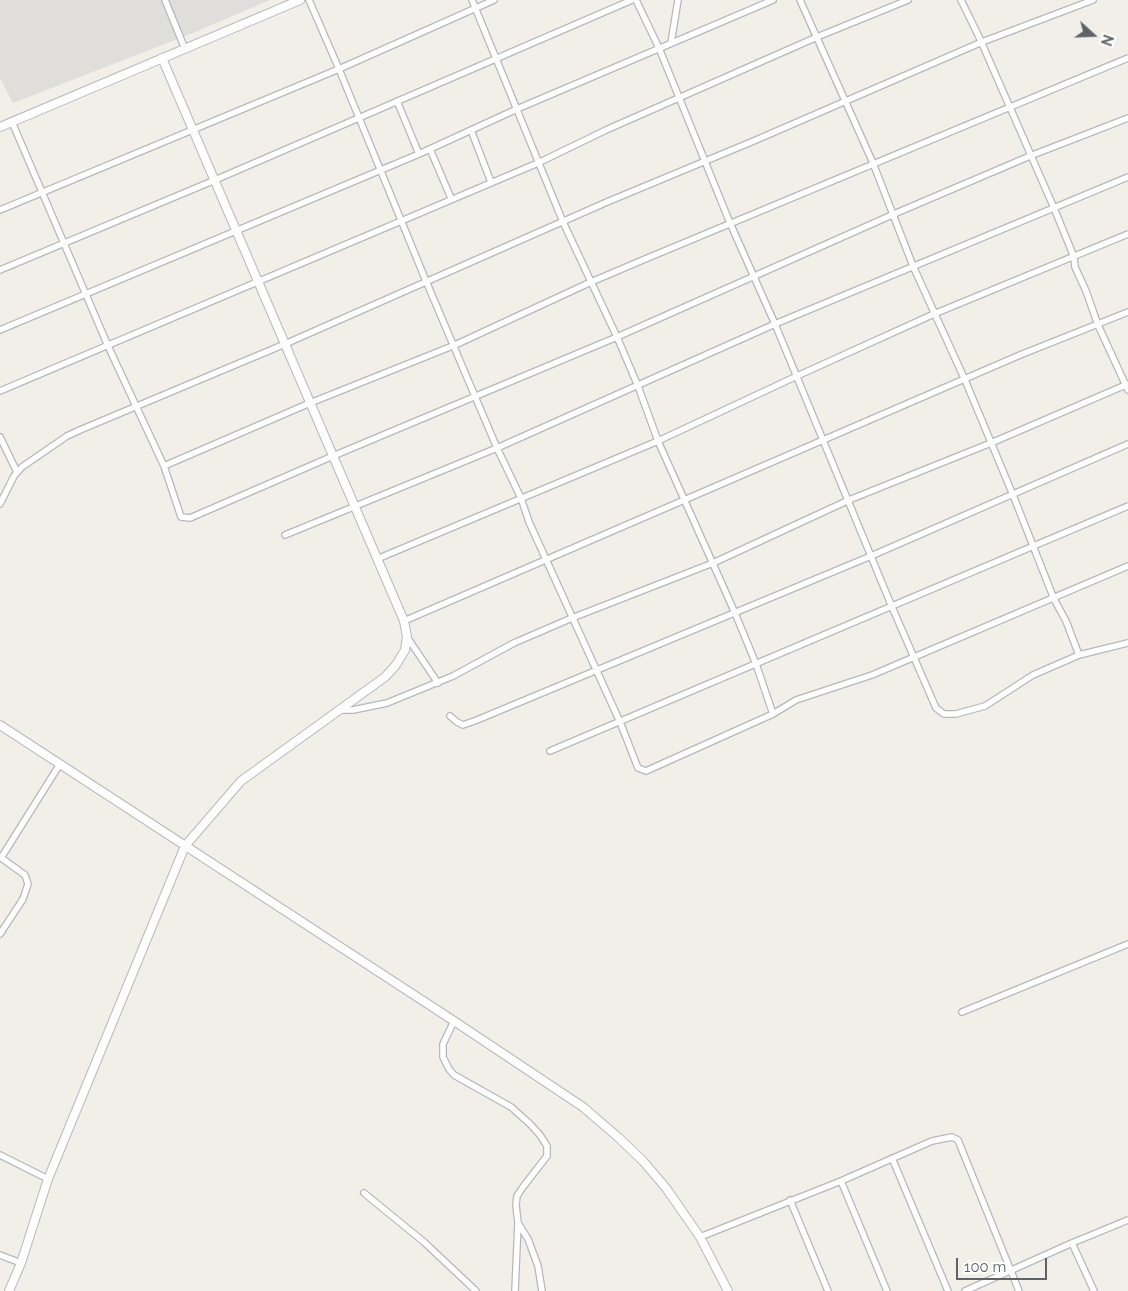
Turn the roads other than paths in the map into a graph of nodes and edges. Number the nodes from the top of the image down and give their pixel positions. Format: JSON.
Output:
{"nodes":[{"id":1,"x":165,"y":0,"type":"edge"},
{"id":2,"x":300,"y":0,"type":"edge"},
{"id":3,"x":309,"y":0,"type":"edge"},
{"id":4,"x":472,"y":0,"type":"edge"},
{"id":5,"x":494,"y":0,"type":"edge"},
{"id":6,"x":632,"y":0,"type":"edge"},
{"id":7,"x":636,"y":0,"type":"edge"},
{"id":8,"x":678,"y":0,"type":"edge"},
{"id":9,"x":773,"y":0,"type":"edge"},
{"id":10,"x":800,"y":0,"type":"edge"},
{"id":11,"x":908,"y":0,"type":"edge"},
{"id":12,"x":961,"y":0,"type":"edge"},
{"id":13,"x":1093,"y":0,"type":"edge"},
{"id":14,"x":475,"y":8,"type":"junction"},
{"id":15,"x":817,"y":37,"type":"junction"},
{"id":16,"x":982,"y":42,"type":"junction"},
{"id":17,"x":670,"y":43,"type":"junction"},
{"id":18,"x":659,"y":48,"type":"junction"},
{"id":19,"x":185,"y":49,"type":"junction"},
{"id":20,"x":162,"y":58,"type":"junction"},
{"id":21,"x":1128,"y":58,"type":"edge"},
{"id":22,"x":496,"y":59,"type":"junction"},
{"id":23,"x":339,"y":69,"type":"junction"},
{"id":24,"x":680,"y":98,"type":"junction"},
{"id":25,"x":397,"y":101,"type":"junction"},
{"id":26,"x":846,"y":101,"type":"junction"},
{"id":27,"x":1009,"y":106,"type":"junction"},
{"id":28,"x":517,"y":109,"type":"junction"},
{"id":29,"x":359,"y":117,"type":"junction"},
{"id":30,"x":1128,"y":118,"type":"edge"},
{"id":31,"x":12,"y":122,"type":"junction"},
{"id":32,"x":0,"y":127,"type":"edge"},
{"id":33,"x":193,"y":130,"type":"junction"},
{"id":34,"x":471,"y":130,"type":"junction"},
{"id":35,"x":430,"y":149,"type":"junction"},
{"id":36,"x":419,"y":154,"type":"junction"},
{"id":37,"x":1030,"y":156,"type":"junction"},
{"id":38,"x":705,"y":161,"type":"junction"},
{"id":39,"x":538,"y":163,"type":"junction"},
{"id":40,"x":873,"y":163,"type":"junction"},
{"id":41,"x":381,"y":169,"type":"junction"},
{"id":42,"x":1128,"y":177,"type":"edge"},
{"id":43,"x":214,"y":180,"type":"junction"},
{"id":44,"x":491,"y":182,"type":"junction"},
{"id":45,"x":42,"y":192,"type":"junction"},
{"id":46,"x":451,"y":198,"type":"junction"},
{"id":47,"x":1054,"y":208,"type":"junction"},
{"id":48,"x":0,"y":210,"type":"edge"},
{"id":49,"x":894,"y":215,"type":"junction"},
{"id":50,"x":402,"y":220,"type":"junction"},
{"id":51,"x":562,"y":222,"type":"junction"},
{"id":52,"x":730,"y":223,"type":"junction"},
{"id":53,"x":237,"y":231,"type":"junction"},
{"id":54,"x":1128,"y":234,"type":"edge"},
{"id":55,"x":65,"y":242,"type":"junction"},
{"id":56,"x":1074,"y":257,"type":"junction"},
{"id":57,"x":914,"y":266,"type":"junction"},
{"id":58,"x":0,"y":270,"type":"edge"},
{"id":59,"x":754,"y":276,"type":"junction"},
{"id":60,"x":426,"y":281,"type":"junction"},
{"id":61,"x":258,"y":282,"type":"junction"},
{"id":62,"x":590,"y":282,"type":"junction"},
{"id":63,"x":86,"y":293,"type":"junction"},
{"id":64,"x":1128,"y":312,"type":"edge"},
{"id":65,"x":934,"y":314,"type":"junction"},
{"id":66,"x":775,"y":324,"type":"junction"},
{"id":67,"x":1098,"y":325,"type":"junction"},
{"id":68,"x":0,"y":330,"type":"edge"},
{"id":69,"x":617,"y":338,"type":"junction"},
{"id":70,"x":285,"y":344,"type":"junction"},
{"id":71,"x":455,"y":345,"type":"junction"},
{"id":72,"x":108,"y":346,"type":"junction"},
{"id":73,"x":797,"y":376,"type":"junction"},
{"id":74,"x":965,"y":380,"type":"junction"},
{"id":75,"x":638,"y":386,"type":"junction"},
{"id":76,"x":1127,"y":387,"type":"edge"},
{"id":77,"x":0,"y":391,"type":"edge"},
{"id":78,"x":476,"y":396,"type":"junction"},
{"id":79,"x":310,"y":403,"type":"junction"},
{"id":80,"x":137,"y":406,"type":"junction"},
{"id":81,"x":0,"y":437,"type":"edge"},
{"id":82,"x":823,"y":440,"type":"junction"},
{"id":83,"x":658,"y":441,"type":"junction"},
{"id":84,"x":991,"y":443,"type":"junction"},
{"id":85,"x":1128,"y":444,"type":"edge"},
{"id":86,"x":498,"y":448,"type":"junction"},
{"id":87,"x":333,"y":456,"type":"junction"},
{"id":88,"x":164,"y":466,"type":"junction"},
{"id":89,"x":17,"y":472,"type":"junction"},
{"id":90,"x":1013,"y":495,"type":"junction"},
{"id":91,"x":521,"y":498,"type":"junction"},
{"id":92,"x":683,"y":500,"type":"junction"},
{"id":93,"x":849,"y":500,"type":"junction"},
{"id":94,"x":0,"y":504,"type":"edge"},
{"id":95,"x":1128,"y":506,"type":"edge"},
{"id":96,"x":355,"y":508,"type":"junction"},
{"id":97,"x":285,"y":535,"type":"dead end"},
{"id":98,"x":1034,"y":547,"type":"junction"},
{"id":99,"x":871,"y":556,"type":"junction"},
{"id":100,"x":377,"y":559,"type":"junction"},
{"id":101,"x":546,"y":559,"type":"junction"},
{"id":102,"x":713,"y":563,"type":"junction"},
{"id":103,"x":1128,"y":566,"type":"edge"},
{"id":104,"x":1054,"y":599,"type":"junction"},
{"id":105,"x":892,"y":607,"type":"junction"},
{"id":106,"x":735,"y":613,"type":"junction"},
{"id":107,"x":572,"y":618,"type":"junction"},
{"id":108,"x":404,"y":621,"type":"junction"},
{"id":109,"x":408,"y":637,"type":"junction"},
{"id":110,"x":1128,"y":643,"type":"edge"},
{"id":111,"x":1079,"y":655,"type":"junction"},
{"id":112,"x":915,"y":658,"type":"junction"},
{"id":113,"x":756,"y":664,"type":"junction"},
{"id":114,"x":598,"y":671,"type":"junction"},
{"id":115,"x":438,"y":683,"type":"junction"},
{"id":116,"x":339,"y":710,"type":"junction"},
{"id":117,"x":773,"y":714,"type":"junction"},
{"id":118,"x":450,"y":716,"type":"dead end"},
{"id":119,"x":620,"y":722,"type":"junction"},
{"id":120,"x":0,"y":725,"type":"edge"},
{"id":121,"x":550,"y":751,"type":"dead end"},
{"id":122,"x":60,"y":764,"type":"junction"},
{"id":123,"x":185,"y":846,"type":"junction"},
{"id":124,"x":0,"y":857,"type":"edge"},
{"id":125,"x":0,"y":934,"type":"edge"},
{"id":126,"x":1128,"y":944,"type":"edge"},
{"id":127,"x":962,"y":1012,"type":"dead end"},
{"id":128,"x":454,"y":1021,"type":"junction"},
{"id":129,"x":0,"y":1155,"type":"edge"},
{"id":130,"x":892,"y":1158,"type":"junction"},
{"id":131,"x":48,"y":1179,"type":"junction"},
{"id":132,"x":841,"y":1181,"type":"junction"},
{"id":133,"x":364,"y":1193,"type":"dead end"},
{"id":134,"x":790,"y":1200,"type":"junction"},
{"id":135,"x":1128,"y":1220,"type":"edge"},
{"id":136,"x":518,"y":1223,"type":"junction"},
{"id":137,"x":700,"y":1237,"type":"junction"},
{"id":138,"x":1072,"y":1243,"type":"junction"},
{"id":139,"x":0,"y":1255,"type":"edge"},
{"id":140,"x":21,"y":1262,"type":"junction"},
{"id":141,"x":1010,"y":1271,"type":"junction"},
{"id":142,"x":9,"y":1291,"type":"edge"},
{"id":143,"x":476,"y":1291,"type":"edge"},
{"id":144,"x":515,"y":1291,"type":"edge"},
{"id":145,"x":542,"y":1291,"type":"edge"},
{"id":146,"x":728,"y":1291,"type":"edge"},
{"id":147,"x":828,"y":1291,"type":"edge"},
{"id":148,"x":888,"y":1291,"type":"edge"},
{"id":149,"x":948,"y":1291,"type":"edge"},
{"id":150,"x":965,"y":1291,"type":"edge"},
{"id":151,"x":1019,"y":1291,"type":"edge"},
{"id":152,"x":1094,"y":1291,"type":"edge"}],
"edges":[{"from":1,"to":19,"type":"street"},
{"from":2,"to":19,"type":"street"},
{"from":3,"to":23,"type":"street"},
{"from":4,"to":14,"type":"street"},
{"from":5,"to":14,"type":"street"},
{"from":6,"to":22,"type":"street"},
{"from":7,"to":18,"type":"street"},
{"from":8,"to":17,"type":"street"},
{"from":9,"to":17,"type":"street"},
{"from":10,"to":15,"type":"street"},
{"from":11,"to":15,"type":"street"},
{"from":12,"to":16,"type":"street"},
{"from":13,"to":16,"type":"street"},
{"from":14,"to":22,"type":"street"},
{"from":14,"to":23,"type":"street"},
{"from":15,"to":24,"type":"street"},
{"from":15,"to":26,"type":"street"},
{"from":16,"to":26,"type":"street"},
{"from":16,"to":27,"type":"street"},
{"from":17,"to":18,"type":"street"},
{"from":18,"to":24,"type":"street"},
{"from":18,"to":28,"type":"street"},
{"from":19,"to":20,"type":"street"},
{"from":20,"to":31,"type":"street"},
{"from":20,"to":33,"type":"street"},
{"from":21,"to":27,"type":"street"},
{"from":22,"to":25,"type":"street"},
{"from":22,"to":28,"type":"street"},
{"from":23,"to":29,"type":"street"},
{"from":23,"to":33,"type":"street"},
{"from":24,"to":38,"type":"street"},
{"from":24,"to":39,"type":"street"},
{"from":25,"to":29,"type":"street"},
{"from":25,"to":36,"type":"street"},
{"from":26,"to":38,"type":"street"},
{"from":26,"to":40,"type":"street"},
{"from":27,"to":37,"type":"street"},
{"from":27,"to":40,"type":"street"},
{"from":28,"to":34,"type":"street"},
{"from":28,"to":39,"type":"street"},
{"from":29,"to":41,"type":"street"},
{"from":29,"to":43,"type":"street"},
{"from":30,"to":37,"type":"street"},
{"from":31,"to":32,"type":"street"},
{"from":31,"to":45,"type":"street"},
{"from":33,"to":43,"type":"street"},
{"from":33,"to":45,"type":"street"},
{"from":34,"to":35,"type":"street"},
{"from":34,"to":44,"type":"street"},
{"from":35,"to":36,"type":"street"},
{"from":35,"to":46,"type":"street"},
{"from":36,"to":41,"type":"street"},
{"from":37,"to":47,"type":"street"},
{"from":37,"to":49,"type":"street"},
{"from":38,"to":51,"type":"street"},
{"from":38,"to":52,"type":"street"},
{"from":39,"to":44,"type":"street"},
{"from":39,"to":51,"type":"street"},
{"from":40,"to":49,"type":"street"},
{"from":40,"to":52,"type":"street"},
{"from":41,"to":50,"type":"street"},
{"from":41,"to":53,"type":"street"},
{"from":42,"to":47,"type":"street"},
{"from":43,"to":53,"type":"street"},
{"from":43,"to":55,"type":"street"},
{"from":44,"to":46,"type":"street"},
{"from":45,"to":48,"type":"street"},
{"from":45,"to":55,"type":"street"},
{"from":46,"to":50,"type":"street"},
{"from":47,"to":56,"type":"street"},
{"from":47,"to":57,"type":"street"},
{"from":49,"to":57,"type":"street"},
{"from":49,"to":59,"type":"street"},
{"from":50,"to":60,"type":"street"},
{"from":50,"to":61,"type":"street"},
{"from":51,"to":60,"type":"street"},
{"from":51,"to":62,"type":"street"},
{"from":52,"to":59,"type":"street"},
{"from":52,"to":62,"type":"street"},
{"from":53,"to":61,"type":"street"},
{"from":53,"to":63,"type":"street"},
{"from":54,"to":56,"type":"street"},
{"from":55,"to":58,"type":"street"},
{"from":55,"to":63,"type":"street"},
{"from":56,"to":65,"type":"street"},
{"from":56,"to":67,"type":"street"},
{"from":57,"to":65,"type":"street"},
{"from":57,"to":66,"type":"street"},
{"from":59,"to":66,"type":"street"},
{"from":59,"to":69,"type":"street"},
{"from":60,"to":70,"type":"street"},
{"from":60,"to":71,"type":"street"},
{"from":61,"to":70,"type":"street"},
{"from":61,"to":72,"type":"street"},
{"from":62,"to":69,"type":"street"},
{"from":62,"to":71,"type":"street"},
{"from":63,"to":68,"type":"street"},
{"from":63,"to":72,"type":"street"},
{"from":64,"to":67,"type":"street"},
{"from":65,"to":73,"type":"street"},
{"from":65,"to":74,"type":"street"},
{"from":66,"to":73,"type":"street"},
{"from":66,"to":75,"type":"street"},
{"from":67,"to":74,"type":"street"},
{"from":67,"to":76,"type":"street"},
{"from":69,"to":75,"type":"street"},
{"from":69,"to":78,"type":"street"},
{"from":70,"to":79,"type":"street"},
{"from":70,"to":80,"type":"street"},
{"from":71,"to":78,"type":"street"},
{"from":71,"to":79,"type":"street"},
{"from":72,"to":77,"type":"street"},
{"from":72,"to":80,"type":"street"},
{"from":73,"to":82,"type":"street"},
{"from":73,"to":83,"type":"street"},
{"from":74,"to":82,"type":"street"},
{"from":74,"to":84,"type":"street"},
{"from":75,"to":83,"type":"street"},
{"from":75,"to":86,"type":"street"},
{"from":76,"to":84,"type":"street"},
{"from":78,"to":86,"type":"street"},
{"from":78,"to":87,"type":"street"},
{"from":79,"to":87,"type":"street"},
{"from":79,"to":88,"type":"street"},
{"from":80,"to":88,"type":"street"},
{"from":80,"to":89,"type":"street"},
{"from":81,"to":89,"type":"street"},
{"from":82,"to":92,"type":"street"},
{"from":82,"to":93,"type":"street"},
{"from":83,"to":91,"type":"street"},
{"from":83,"to":92,"type":"street"},
{"from":84,"to":90,"type":"street"},
{"from":84,"to":93,"type":"street"},
{"from":85,"to":90,"type":"street"},
{"from":86,"to":91,"type":"street"},
{"from":86,"to":96,"type":"street"},
{"from":87,"to":88,"type":"street"},
{"from":87,"to":96,"type":"street"},
{"from":89,"to":94,"type":"street"},
{"from":90,"to":98,"type":"street"},
{"from":90,"to":99,"type":"street"},
{"from":91,"to":100,"type":"street"},
{"from":91,"to":101,"type":"street"},
{"from":92,"to":101,"type":"street"},
{"from":92,"to":102,"type":"street"},
{"from":93,"to":99,"type":"street"},
{"from":93,"to":102,"type":"street"},
{"from":95,"to":98,"type":"street"},
{"from":96,"to":97,"type":"street"},
{"from":96,"to":100,"type":"street"},
{"from":98,"to":104,"type":"street"},
{"from":98,"to":105,"type":"street"},
{"from":99,"to":105,"type":"street"},
{"from":99,"to":106,"type":"street"},
{"from":100,"to":108,"type":"street"},
{"from":101,"to":107,"type":"street"},
{"from":101,"to":108,"type":"street"},
{"from":102,"to":106,"type":"street"},
{"from":102,"to":107,"type":"street"},
{"from":103,"to":104,"type":"street"},
{"from":104,"to":111,"type":"street"},
{"from":104,"to":112,"type":"street"},
{"from":105,"to":112,"type":"street"},
{"from":105,"to":113,"type":"street"},
{"from":106,"to":113,"type":"street"},
{"from":106,"to":114,"type":"street"},
{"from":107,"to":114,"type":"street"},
{"from":107,"to":115,"type":"street"},
{"from":108,"to":109,"type":"street"},
{"from":109,"to":115,"type":"street"},
{"from":109,"to":116,"type":"street"},
{"from":110,"to":111,"type":"street"},
{"from":111,"to":112,"type":"street"},
{"from":112,"to":117,"type":"street"},
{"from":113,"to":117,"type":"street"},
{"from":113,"to":119,"type":"street"},
{"from":114,"to":118,"type":"street"},
{"from":114,"to":119,"type":"street"},
{"from":115,"to":116,"type":"street"},
{"from":116,"to":123,"type":"street"},
{"from":117,"to":119,"type":"street"},
{"from":119,"to":121,"type":"street"},
{"from":120,"to":122,"type":"street"},
{"from":122,"to":123,"type":"street"},
{"from":122,"to":124,"type":"street"},
{"from":123,"to":128,"type":"street"},
{"from":123,"to":131,"type":"street"},
{"from":124,"to":125,"type":"street"},
{"from":126,"to":127,"type":"street"},
{"from":128,"to":136,"type":"street"},
{"from":128,"to":137,"type":"street"},
{"from":129,"to":131,"type":"street"},
{"from":130,"to":132,"type":"street"},
{"from":130,"to":141,"type":"street"},
{"from":130,"to":149,"type":"street"},
{"from":131,"to":140,"type":"street"},
{"from":132,"to":134,"type":"street"},
{"from":132,"to":148,"type":"street"},
{"from":133,"to":143,"type":"street"},
{"from":134,"to":137,"type":"street"},
{"from":134,"to":147,"type":"street"},
{"from":135,"to":138,"type":"street"},
{"from":136,"to":144,"type":"street"},
{"from":136,"to":145,"type":"street"},
{"from":137,"to":146,"type":"street"},
{"from":138,"to":141,"type":"street"},
{"from":138,"to":152,"type":"street"},
{"from":139,"to":140,"type":"street"},
{"from":140,"to":142,"type":"street"},
{"from":141,"to":150,"type":"street"},
{"from":141,"to":151,"type":"street"}]}
